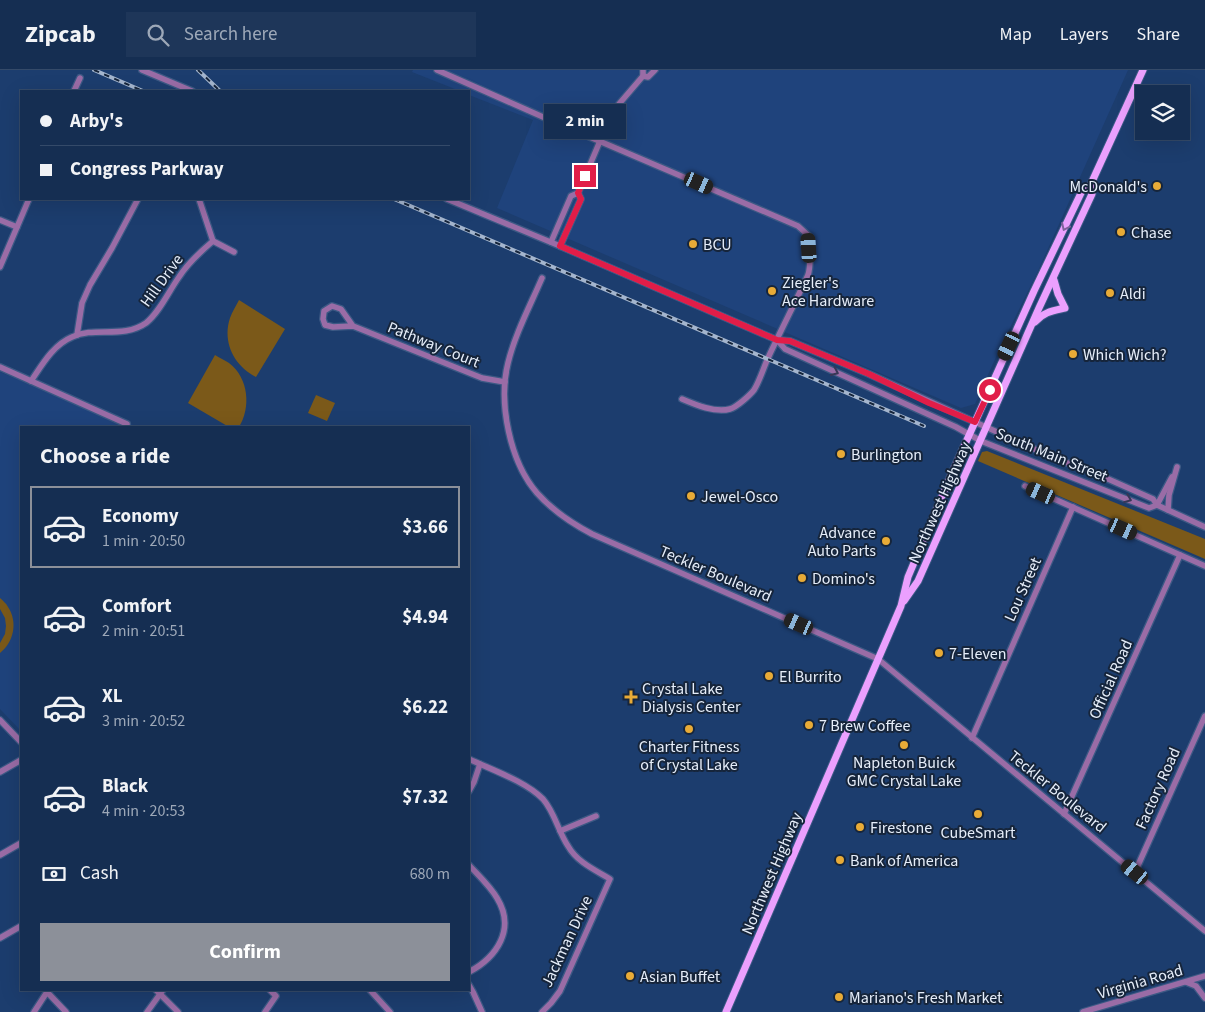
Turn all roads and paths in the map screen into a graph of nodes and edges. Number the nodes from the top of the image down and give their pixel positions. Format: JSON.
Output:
{"nodes":[{"id":1,"x":142,"y":70,"type":"edge"},
{"id":2,"x":437,"y":70,"type":"edge"},
{"id":3,"x":655,"y":70,"type":"edge"},
{"id":4,"x":1144,"y":70,"type":"edge"},
{"id":5,"x":643,"y":73,"type":"edge"},
{"id":6,"x":80,"y":78,"type":"dead end"},
{"id":7,"x":74,"y":90,"type":"edge"},
{"id":8,"x":190,"y":90,"type":"edge"},
{"id":9,"x":600,"y":141,"type":"junction"},
{"id":10,"x":1090,"y":186,"type":"junction"},
{"id":11,"x":578,"y":193,"type":"junction"},
{"id":12,"x":29,"y":200,"type":"edge"},
{"id":13,"x":137,"y":200,"type":"edge"},
{"id":14,"x":199,"y":200,"type":"edge"},
{"id":15,"x":449,"y":200,"type":"edge"},
{"id":16,"x":0,"y":220,"type":"edge"},
{"id":17,"x":17,"y":227,"type":"junction"},
{"id":18,"x":213,"y":241,"type":"junction"},
{"id":19,"x":551,"y":242,"type":"junction"},
{"id":20,"x":560,"y":246,"type":"junction"},
{"id":21,"x":234,"y":252,"type":"dead end"},
{"id":22,"x":0,"y":267,"type":"edge"},
{"id":23,"x":542,"y":278,"type":"dead end"},
{"id":24,"x":1054,"y":280,"type":"junction"},
{"id":25,"x":353,"y":326,"type":"junction"},
{"id":26,"x":1032,"y":326,"type":"junction"},
{"id":27,"x":77,"y":335,"type":"junction"},
{"id":28,"x":777,"y":340,"type":"junction"},
{"id":29,"x":0,"y":367,"type":"edge"},
{"id":30,"x":31,"y":381,"type":"junction"},
{"id":31,"x":505,"y":382,"type":"junction"},
{"id":32,"x":682,"y":399,"type":"dead end"},
{"id":33,"x":975,"y":422,"type":"junction"},
{"id":34,"x":127,"y":424,"type":"dead end"},
{"id":35,"x":987,"y":428,"type":"junction"},
{"id":36,"x":969,"y":435,"type":"junction"},
{"id":37,"x":981,"y":440,"type":"junction"},
{"id":38,"x":1025,"y":486,"type":"dead end"},
{"id":39,"x":1157,"y":506,"type":"junction"},
{"id":40,"x":1073,"y":507,"type":"junction"},
{"id":41,"x":1168,"y":510,"type":"junction"},
{"id":42,"x":1205,"y":527,"type":"edge"},
{"id":43,"x":1180,"y":555,"type":"junction"},
{"id":44,"x":1205,"y":566,"type":"edge"},
{"id":45,"x":901,"y":606,"type":"junction"},
{"id":46,"x":878,"y":660,"type":"junction"},
{"id":47,"x":1205,"y":716,"type":"edge"},
{"id":48,"x":0,"y":720,"type":"edge"},
{"id":49,"x":972,"y":738,"type":"junction"},
{"id":50,"x":20,"y":741,"type":"edge"},
{"id":51,"x":470,"y":760,"type":"edge"},
{"id":52,"x":20,"y":761,"type":"edge"},
{"id":53,"x":480,"y":764,"type":"junction"},
{"id":54,"x":0,"y":772,"type":"edge"},
{"id":55,"x":470,"y":789,"type":"edge"},
{"id":56,"x":1064,"y":814,"type":"junction"},
{"id":57,"x":596,"y":816,"type":"dead end"},
{"id":58,"x":560,"y":831,"type":"junction"},
{"id":59,"x":20,"y":844,"type":"edge"},
{"id":60,"x":0,"y":855,"type":"edge"},
{"id":61,"x":470,"y":866,"type":"edge"},
{"id":62,"x":1135,"y":872,"type":"junction"},
{"id":63,"x":20,"y":927,"type":"edge"},
{"id":64,"x":1205,"y":931,"type":"edge"},
{"id":65,"x":0,"y":938,"type":"edge"},
{"id":66,"x":470,"y":971,"type":"edge"},
{"id":67,"x":1205,"y":976,"type":"edge"},
{"id":68,"x":1186,"y":982,"type":"junction"},
{"id":69,"x":470,"y":987,"type":"edge"},
{"id":70,"x":1205,"y":990,"type":"edge"},
{"id":71,"x":160,"y":991,"type":"edge"},
{"id":72,"x":271,"y":991,"type":"edge"},
{"id":73,"x":371,"y":991,"type":"edge"},
{"id":74,"x":1205,"y":996,"type":"edge"},
{"id":75,"x":34,"y":1012,"type":"edge"},
{"id":76,"x":66,"y":1012,"type":"edge"},
{"id":77,"x":147,"y":1012,"type":"edge"},
{"id":78,"x":178,"y":1012,"type":"edge"},
{"id":79,"x":265,"y":1012,"type":"edge"},
{"id":80,"x":390,"y":1012,"type":"edge"},
{"id":81,"x":482,"y":1012,"type":"edge"},
{"id":82,"x":542,"y":1012,"type":"edge"},
{"id":83,"x":726,"y":1012,"type":"edge"},
{"id":84,"x":1083,"y":1012,"type":"edge"}],
"edges":[{"from":1,"to":8,"type":"street"},
{"from":2,"to":9,"type":"street"},
{"from":3,"to":5,"type":"street"},
{"from":4,"to":10,"type":"main road","name":"Northwest Highway"},
{"from":5,"to":9,"type":"street"},
{"from":6,"to":7,"type":"street"},
{"from":9,"to":11,"type":"street"},
{"from":9,"to":28,"type":"street"},
{"from":10,"to":24,"type":"main road","name":"Northwest Highway"},
{"from":10,"to":33,"type":"main road","name":"Northwest Highway","one_way":true},
{"from":11,"to":19,"type":"street"},
{"from":11,"to":20,"type":"street"},
{"from":12,"to":17,"type":"street"},
{"from":13,"to":27,"type":"street"},
{"from":14,"to":18,"type":"street"},
{"from":15,"to":19,"type":"street","name":"South Main Street"},
{"from":16,"to":17,"type":"street"},
{"from":17,"to":22,"type":"street"},
{"from":18,"to":21,"type":"street"},
{"from":18,"to":27,"type":"street","name":"Hill Drive"},
{"from":19,"to":20,"type":"street","name":"South Main Street"},
{"from":20,"to":28,"type":"street","name":"South Main Street"},
{"from":23,"to":31,"type":"street","name":"Teckler Boulevard"},
{"from":24,"to":26,"type":"main road","name":"Northwest Highway"},
{"from":24,"to":26,"type":"main road"},
{"from":25,"to":25,"type":"street","name":"Pathway Court"},
{"from":25,"to":31,"type":"street","name":"Pathway Court"},
{"from":26,"to":35,"type":"main road","name":"Northwest Highway"},
{"from":27,"to":30,"type":"street","name":"Hill Drive"},
{"from":28,"to":32,"type":"street"},
{"from":28,"to":33,"type":"street","name":"South Main Street"},
{"from":28,"to":36,"type":"street","name":"South Main Street","one_way":true},
{"from":29,"to":30,"type":"street"},
{"from":30,"to":34,"type":"street"},
{"from":31,"to":46,"type":"street","name":"Teckler Boulevard"},
{"from":33,"to":35,"type":"street","name":"South Main Street"},
{"from":33,"to":36,"type":"main road","name":"Northwest Highway"},
{"from":35,"to":37,"type":"main road","name":"Northwest Highway"},
{"from":35,"to":39,"type":"street","name":"South Main Street"},
{"from":36,"to":37,"type":"street","name":"South Main Street"},
{"from":36,"to":45,"type":"main road","name":"Northwest Highway"},
{"from":37,"to":39,"type":"street","name":"South Main Street","one_way":true},
{"from":37,"to":45,"type":"main road","name":"Northwest Highway"},
{"from":38,"to":40,"type":"street"},
{"from":39,"to":41,"type":"street","name":"South Main Street"},
{"from":39,"to":41,"type":"street"},
{"from":40,"to":43,"type":"street"},
{"from":40,"to":49,"type":"street","name":"Lou Street"},
{"from":41,"to":42,"type":"street","name":"South Main Street"},
{"from":43,"to":44,"type":"street"},
{"from":43,"to":56,"type":"street","name":"Official Road"},
{"from":45,"to":46,"type":"main road","name":"Northwest Highway"},
{"from":46,"to":49,"type":"street","name":"Teckler Boulevard"},
{"from":46,"to":83,"type":"main road","name":"Northwest Highway"},
{"from":47,"to":62,"type":"street","name":"Factory Road"},
{"from":48,"to":50,"type":"street"},
{"from":49,"to":56,"type":"street","name":"Teckler Boulevard"},
{"from":51,"to":53,"type":"street"},
{"from":52,"to":54,"type":"street"},
{"from":53,"to":55,"type":"street"},
{"from":53,"to":58,"type":"street"},
{"from":56,"to":62,"type":"street","name":"Teckler Boulevard"},
{"from":57,"to":58,"type":"street"},
{"from":58,"to":82,"type":"street","name":"Jackman Drive"},
{"from":59,"to":60,"type":"street"},
{"from":61,"to":66,"type":"street"},
{"from":62,"to":64,"type":"street","name":"Teckler Boulevard"},
{"from":63,"to":65,"type":"street"},
{"from":67,"to":68,"type":"street","name":"Virginia Road"},
{"from":68,"to":74,"type":"street"},
{"from":68,"to":84,"type":"street","name":"Virginia Road"},
{"from":69,"to":81,"type":"street"},
{"from":70,"to":74,"type":"street"},
{"from":71,"to":77,"type":"street"},
{"from":71,"to":78,"type":"street"},
{"from":72,"to":79,"type":"street"},
{"from":73,"to":80,"type":"street"},
{"from":75,"to":76,"type":"street"}]}
